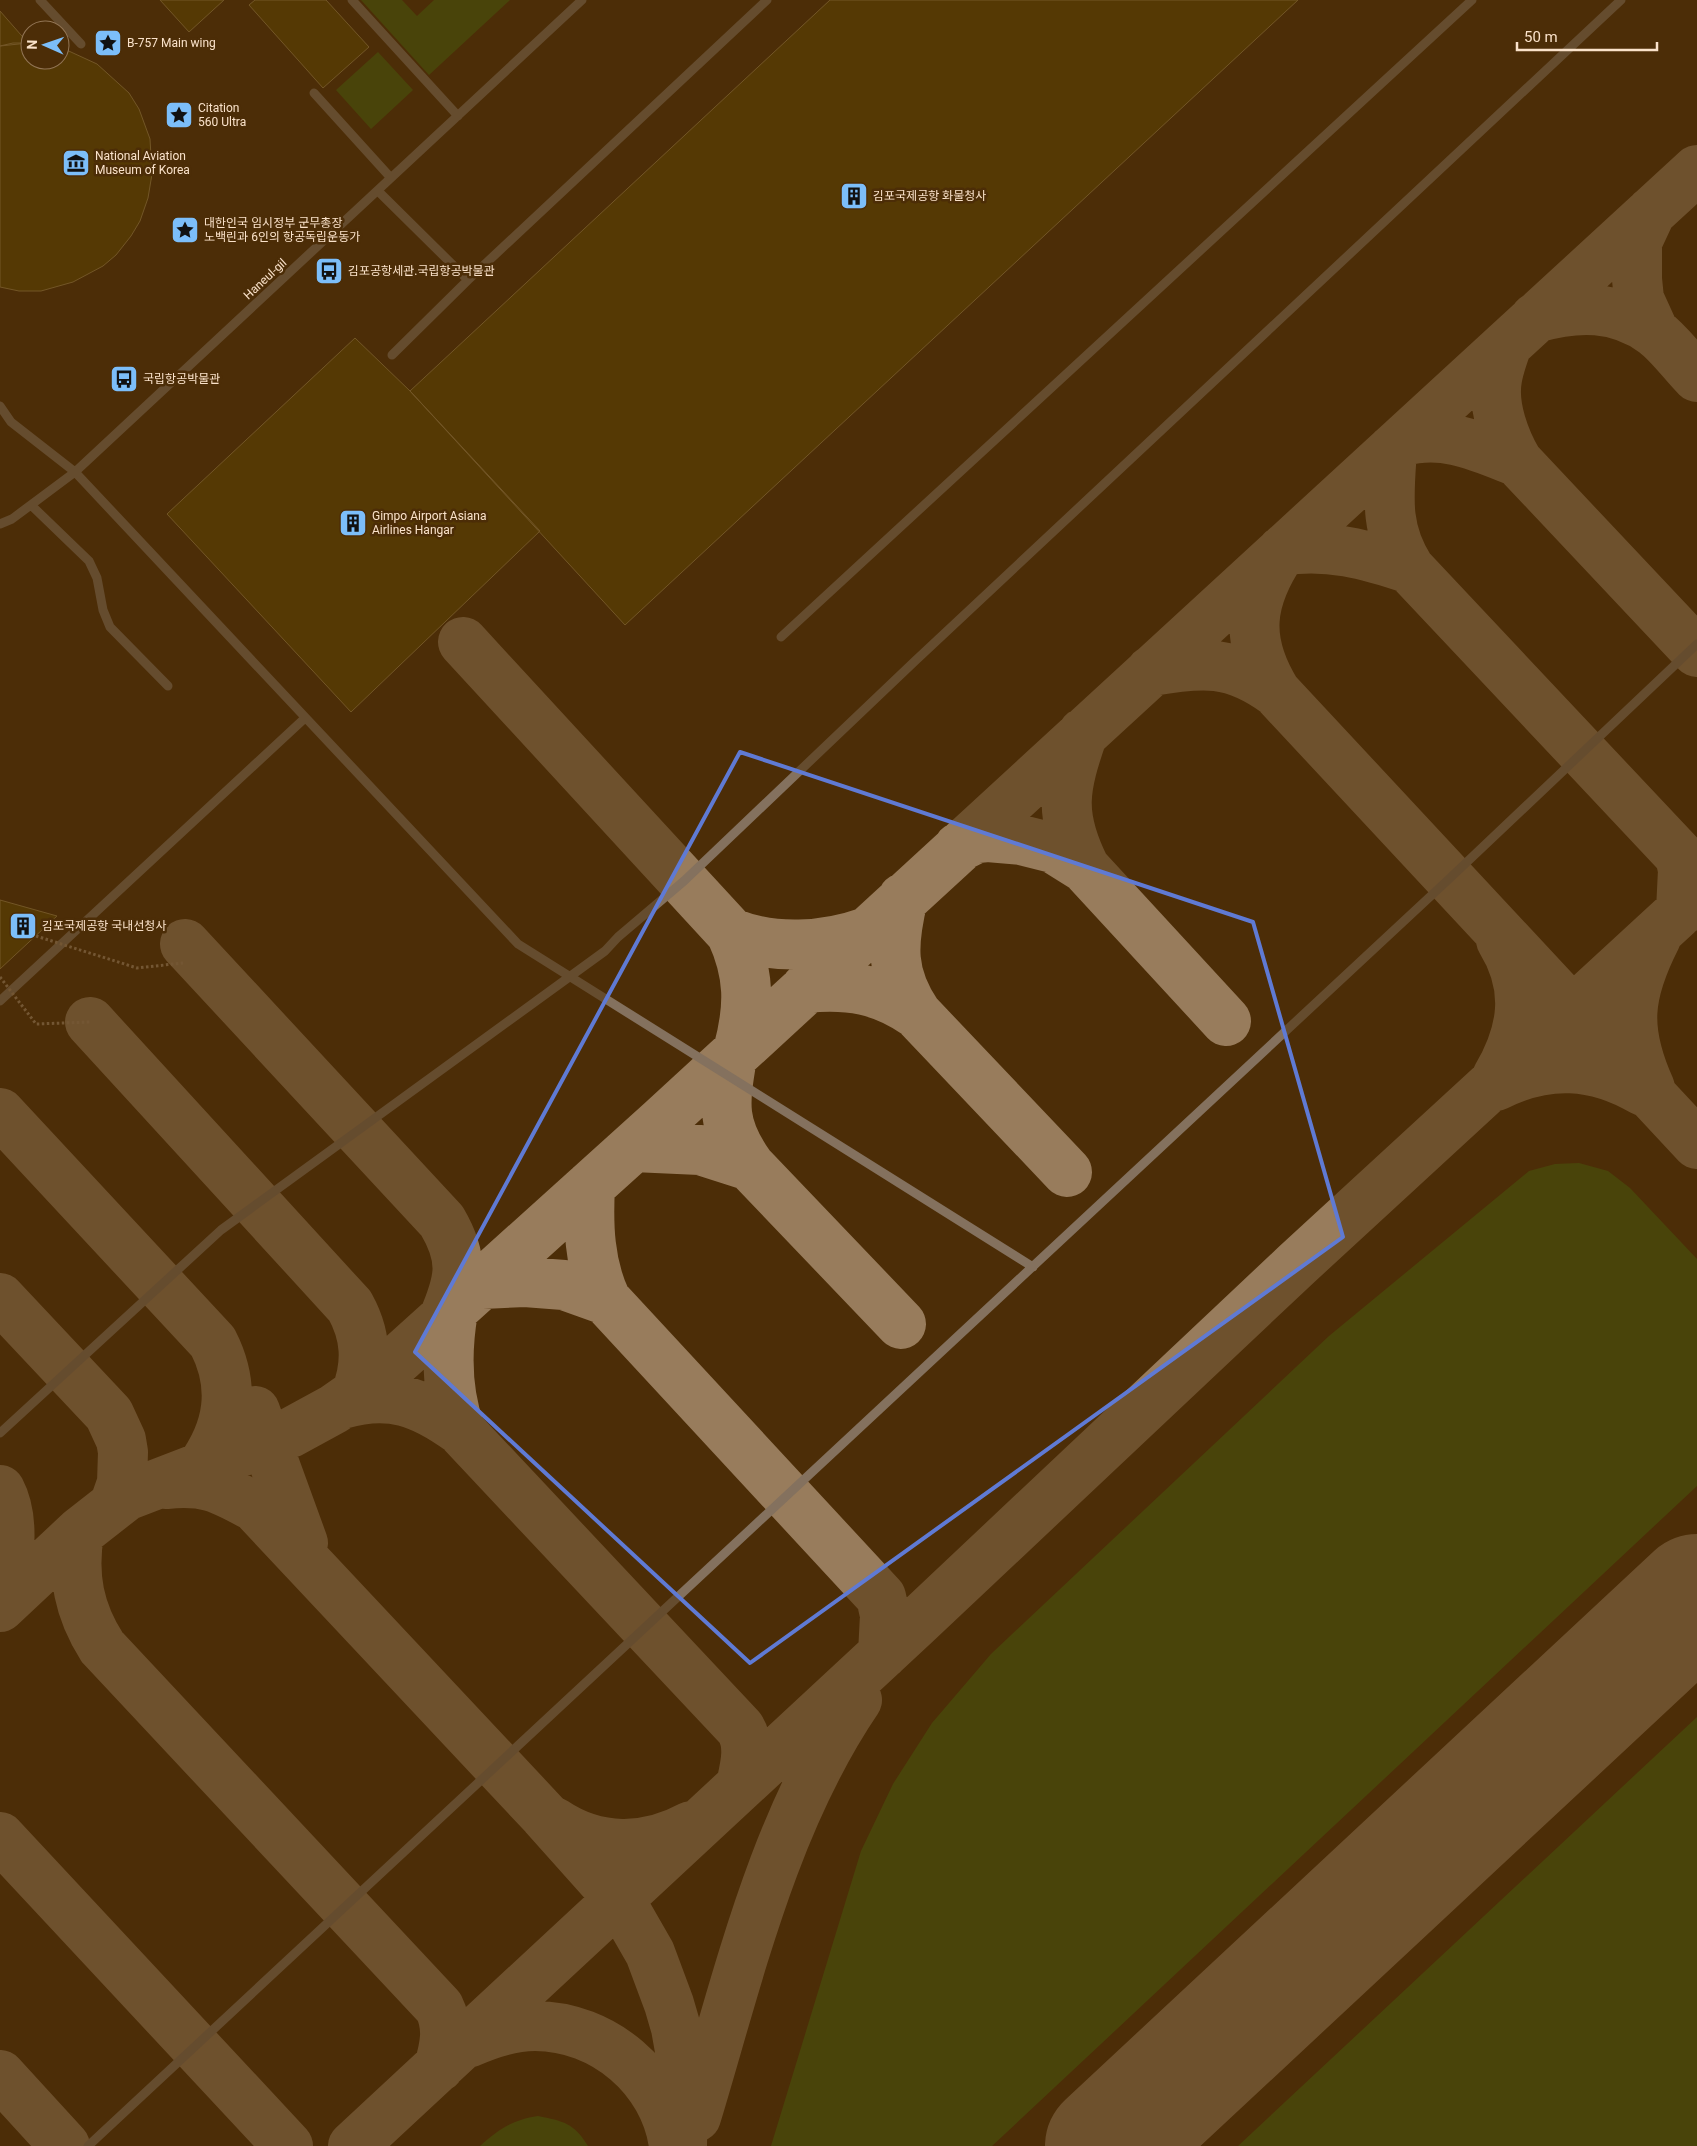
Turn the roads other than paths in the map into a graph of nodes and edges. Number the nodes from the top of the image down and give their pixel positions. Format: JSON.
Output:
{"nodes":[{"id":1,"x":40,"y":0,"type":"edge"},
{"id":2,"x":352,"y":0,"type":"edge"},
{"id":3,"x":582,"y":0,"type":"edge"},
{"id":4,"x":767,"y":0,"type":"edge"},
{"id":5,"x":1472,"y":0,"type":"edge"},
{"id":6,"x":1621,"y":0,"type":"edge"},
{"id":7,"x":81,"y":44,"type":"dead end"},
{"id":8,"x":314,"y":93,"type":"dead end"},
{"id":9,"x":458,"y":116,"type":"junction"},
{"id":10,"x":391,"y":178,"type":"junction"},
{"id":11,"x":378,"y":191,"type":"junction"},
{"id":12,"x":468,"y":280,"type":"junction"},
{"id":13,"x":392,"y":355,"type":"dead end"},
{"id":14,"x":0,"y":406,"type":"edge"},
{"id":15,"x":75,"y":472,"type":"junction"},
{"id":16,"x":30,"y":505,"type":"junction"},
{"id":17,"x":12,"y":518,"type":"junction"},
{"id":18,"x":0,"y":524,"type":"edge"},
{"id":19,"x":0,"y":532,"type":"edge"},
{"id":20,"x":781,"y":638,"type":"dead end"},
{"id":21,"x":1697,"y":644,"type":"edge"},
{"id":22,"x":168,"y":686,"type":"dead end"},
{"id":23,"x":305,"y":718,"type":"junction"},
{"id":24,"x":570,"y":977,"type":"junction"},
{"id":25,"x":0,"y":1001,"type":"edge"},
{"id":26,"x":1033,"y":1267,"type":"junction"},
{"id":27,"x":0,"y":1433,"type":"edge"},
{"id":28,"x":88,"y":2146,"type":"edge"}],
"edges":[{"from":1,"to":7,"type":"lane"},
{"from":2,"to":9,"type":"lane"},
{"from":3,"to":9,"type":"lane","name":"Haneul-gil"},
{"from":4,"to":12,"type":"lane"},
{"from":5,"to":20,"type":"lane"},
{"from":6,"to":24,"type":"lane"},
{"from":8,"to":10,"type":"lane"},
{"from":9,"to":10,"type":"lane","name":"Haneul-gil"},
{"from":10,"to":11,"type":"lane","name":"Haneul-gil"},
{"from":11,"to":12,"type":"lane"},
{"from":11,"to":15,"type":"lane","name":"Haneul-gil"},
{"from":12,"to":13,"type":"lane"},
{"from":14,"to":15,"type":"lane"},
{"from":15,"to":16,"type":"lane","name":"Haneul-gil"},
{"from":15,"to":23,"type":"lane"},
{"from":16,"to":17,"type":"lane","name":"Haneul-gil"},
{"from":16,"to":22,"type":"lane"},
{"from":17,"to":18,"type":"lane","name":"Haneul-gil"},
{"from":17,"to":19,"type":"lane"},
{"from":21,"to":26,"type":"lane"},
{"from":23,"to":24,"type":"lane"},
{"from":23,"to":25,"type":"lane"},
{"from":24,"to":26,"type":"lane"},
{"from":24,"to":27,"type":"lane"},
{"from":26,"to":28,"type":"lane"}]}
